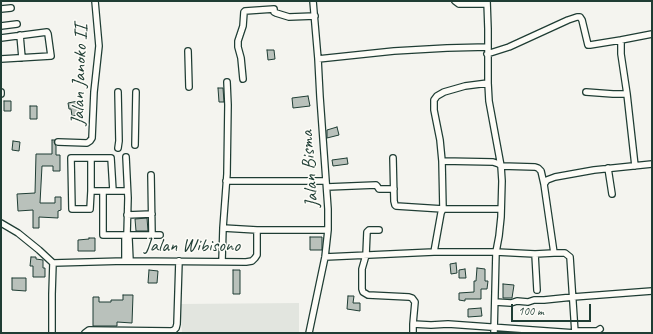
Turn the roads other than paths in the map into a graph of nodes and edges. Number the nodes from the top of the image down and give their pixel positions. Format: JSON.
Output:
{"nodes":[{"id":1,"x":95,"y":1,"type":"edge"},
{"id":2,"x":313,"y":1,"type":"edge"},
{"id":3,"x":455,"y":1,"type":"edge"},
{"id":4,"x":487,"y":2,"type":"edge"},
{"id":5,"x":11,"y":8,"type":"dead end"},
{"id":6,"x":1,"y":9,"type":"edge"},
{"id":7,"x":315,"y":16,"type":"junction"},
{"id":8,"x":17,"y":24,"type":"dead end"},
{"id":9,"x":1,"y":26,"type":"edge"},
{"id":10,"x":652,"y":34,"type":"edge"},
{"id":11,"x":20,"y":35,"type":"junction"},
{"id":12,"x":1,"y":38,"type":"edge"},
{"id":13,"x":621,"y":40,"type":"junction"},
{"id":14,"x":488,"y":47,"type":"junction"},
{"id":15,"x":188,"y":52,"type":"dead end"},
{"id":16,"x":488,"y":54,"type":"junction"},
{"id":17,"x":22,"y":58,"type":"junction"},
{"id":18,"x":1,"y":59,"type":"edge"},
{"id":19,"x":318,"y":59,"type":"junction"},
{"id":20,"x":243,"y":79,"type":"dead end"},
{"id":21,"x":228,"y":82,"type":"dead end"},
{"id":22,"x":488,"y":84,"type":"junction"},
{"id":23,"x":189,"y":87,"type":"dead end"},
{"id":24,"x":118,"y":92,"type":"dead end"},
{"id":25,"x":136,"y":92,"type":"dead end"},
{"id":26,"x":586,"y":92,"type":"dead end"},
{"id":27,"x":627,"y":94,"type":"junction"},
{"id":28,"x":58,"y":142,"type":"dead end"},
{"id":29,"x":136,"y":145,"type":"dead end"},
{"id":30,"x":118,"y":148,"type":"dead end"},
{"id":31,"x":126,"y":156,"type":"dead end"},
{"id":32,"x":91,"y":158,"type":"junction"},
{"id":33,"x":393,"y":158,"type":"dead end"},
{"id":34,"x":442,"y":161,"type":"junction"},
{"id":35,"x":652,"y":164,"type":"edge"},
{"id":36,"x":501,"y":166,"type":"junction"},
{"id":37,"x":635,"y":166,"type":"junction"},
{"id":38,"x":608,"y":168,"type":"junction"},
{"id":39,"x":151,"y":175,"type":"dead end"},
{"id":40,"x":226,"y":181,"type":"junction"},
{"id":41,"x":326,"y":184,"type":"junction"},
{"id":42,"x":544,"y":184,"type":"junction"},
{"id":43,"x":394,"y":189,"type":"junction"},
{"id":44,"x":91,"y":191,"type":"junction"},
{"id":45,"x":103,"y":191,"type":"junction"},
{"id":46,"x":113,"y":191,"type":"junction"},
{"id":47,"x":127,"y":191,"type":"junction"},
{"id":48,"x":612,"y":194,"type":"dead end"},
{"id":49,"x":443,"y":208,"type":"junction"},
{"id":50,"x":501,"y":209,"type":"junction"},
{"id":51,"x":127,"y":214,"type":"junction"},
{"id":52,"x":152,"y":214,"type":"junction"},
{"id":53,"x":1,"y":223,"type":"edge"},
{"id":54,"x":223,"y":228,"type":"junction"},
{"id":55,"x":257,"y":230,"type":"junction"},
{"id":56,"x":328,"y":230,"type":"junction"},
{"id":57,"x":379,"y":230,"type":"dead end"},
{"id":58,"x":127,"y":235,"type":"junction"},
{"id":59,"x":152,"y":235,"type":"junction"},
{"id":60,"x":160,"y":235,"type":"dead end"},
{"id":61,"x":434,"y":252,"type":"junction"},
{"id":62,"x":496,"y":252,"type":"junction"},
{"id":63,"x":554,"y":253,"type":"junction"},
{"id":64,"x":535,"y":254,"type":"junction"},
{"id":65,"x":366,"y":256,"type":"junction"},
{"id":66,"x":325,"y":258,"type":"junction"},
{"id":67,"x":127,"y":261,"type":"junction"},
{"id":68,"x":179,"y":261,"type":"junction"},
{"id":69,"x":222,"y":261,"type":"junction"},
{"id":70,"x":53,"y":263,"type":"junction"},
{"id":71,"x":537,"y":290,"type":"dead end"},
{"id":72,"x":652,"y":291,"type":"edge"},
{"id":73,"x":573,"y":297,"type":"junction"},
{"id":74,"x":495,"y":302,"type":"junction"},
{"id":75,"x":413,"y":324,"type":"junction"},
{"id":76,"x":600,"y":329,"type":"dead end"},
{"id":77,"x":495,"y":330,"type":"edge"},
{"id":78,"x":575,"y":332,"type":"edge"},
{"id":79,"x":52,"y":333,"type":"edge"},
{"id":80,"x":85,"y":333,"type":"edge"},
{"id":81,"x":308,"y":333,"type":"edge"},
{"id":82,"x":413,"y":333,"type":"edge"}],
"edges":[{"from":1,"to":28,"type":"street","name":"Jalan Janoko II"},
{"from":2,"to":7,"type":"street","name":"Jalan Bisma"},
{"from":3,"to":4,"type":"street"},
{"from":4,"to":14,"type":"street"},
{"from":5,"to":6,"type":"street"},
{"from":7,"to":19,"type":"street","name":"Jalan Bisma"},
{"from":7,"to":20,"type":"street"},
{"from":8,"to":9,"type":"street"},
{"from":10,"to":13,"type":"street"},
{"from":11,"to":12,"type":"street"},
{"from":11,"to":17,"type":"street"},
{"from":11,"to":17,"type":"street"},
{"from":13,"to":16,"type":"street"},
{"from":13,"to":27,"type":"street"},
{"from":14,"to":16,"type":"street"},
{"from":14,"to":19,"type":"street"},
{"from":15,"to":23,"type":"street"},
{"from":16,"to":22,"type":"street"},
{"from":17,"to":18,"type":"street"},
{"from":19,"to":41,"type":"street","name":"Jalan Bisma"},
{"from":21,"to":40,"type":"street"},
{"from":22,"to":34,"type":"street"},
{"from":22,"to":36,"type":"street"},
{"from":24,"to":30,"type":"street"},
{"from":25,"to":29,"type":"street"},
{"from":26,"to":27,"type":"street"},
{"from":27,"to":37,"type":"street"},
{"from":31,"to":47,"type":"street"},
{"from":32,"to":44,"type":"street"},
{"from":32,"to":44,"type":"street"},
{"from":32,"to":46,"type":"street"},
{"from":33,"to":43,"type":"street"},
{"from":34,"to":36,"type":"street"},
{"from":34,"to":49,"type":"street"},
{"from":35,"to":37,"type":"street"},
{"from":36,"to":42,"type":"street"},
{"from":36,"to":50,"type":"street"},
{"from":37,"to":38,"type":"street"},
{"from":38,"to":42,"type":"street"},
{"from":38,"to":48,"type":"street"},
{"from":39,"to":52,"type":"street"},
{"from":40,"to":41,"type":"street"},
{"from":40,"to":54,"type":"street"},
{"from":41,"to":43,"type":"street"},
{"from":41,"to":56,"type":"street","name":"Jalan Bisma"},
{"from":42,"to":63,"type":"street"},
{"from":43,"to":49,"type":"street"},
{"from":44,"to":45,"type":"street"},
{"from":45,"to":46,"type":"street"},
{"from":45,"to":58,"type":"street"},
{"from":46,"to":47,"type":"street"},
{"from":47,"to":51,"type":"street"},
{"from":49,"to":50,"type":"street"},
{"from":49,"to":61,"type":"street"},
{"from":50,"to":62,"type":"street"},
{"from":51,"to":52,"type":"street"},
{"from":51,"to":58,"type":"street"},
{"from":52,"to":59,"type":"street"},
{"from":53,"to":70,"type":"street"},
{"from":54,"to":55,"type":"street"},
{"from":54,"to":69,"type":"street"},
{"from":55,"to":56,"type":"street","name":"Jalan Wibisono"},
{"from":55,"to":69,"type":"street","name":"Jalan Wibisono"},
{"from":56,"to":66,"type":"street","name":"Jalan Bisma"},
{"from":57,"to":65,"type":"street"},
{"from":58,"to":59,"type":"street"},
{"from":58,"to":67,"type":"street"},
{"from":59,"to":60,"type":"street"},
{"from":61,"to":62,"type":"street"},
{"from":61,"to":65,"type":"street"},
{"from":62,"to":64,"type":"street"},
{"from":62,"to":74,"type":"street"},
{"from":63,"to":64,"type":"street"},
{"from":63,"to":73,"type":"street"},
{"from":64,"to":71,"type":"street"},
{"from":65,"to":66,"type":"street"},
{"from":65,"to":75,"type":"street"},
{"from":66,"to":81,"type":"street","name":"Jalan Bisma"},
{"from":67,"to":68,"type":"street","name":"Jalan Wibisono"},
{"from":67,"to":70,"type":"street","name":"Jalan Wibisono"},
{"from":68,"to":69,"type":"street","name":"Jalan Wibisono"},
{"from":68,"to":80,"type":"street"},
{"from":70,"to":79,"type":"street"},
{"from":72,"to":73,"type":"street"},
{"from":73,"to":74,"type":"street"},
{"from":73,"to":78,"type":"street"},
{"from":74,"to":77,"type":"street"},
{"from":75,"to":77,"type":"street"},
{"from":75,"to":82,"type":"street"},
{"from":76,"to":78,"type":"street"},
{"from":77,"to":78,"type":"street"}]}
